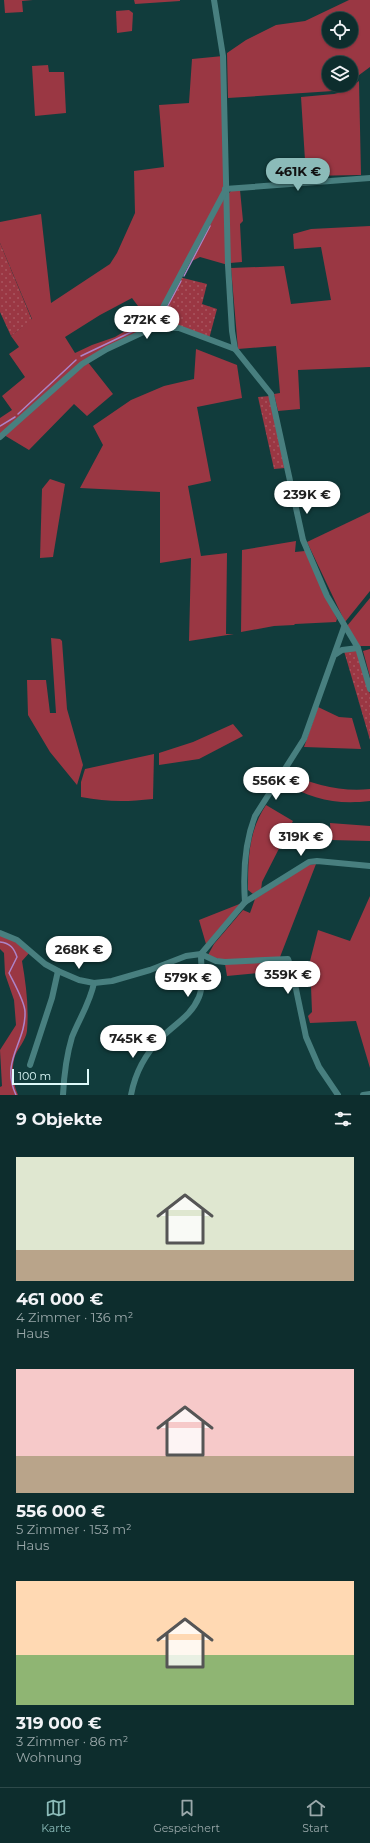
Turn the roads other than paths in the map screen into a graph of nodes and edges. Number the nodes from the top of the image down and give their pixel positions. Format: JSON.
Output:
{"nodes":[{"id":1,"x":214,"y":0,"type":"edge"},
{"id":2,"x":370,"y":178,"type":"edge"},
{"id":3,"x":225,"y":189,"type":"junction"},
{"id":4,"x":152,"y":328,"type":"junction"},
{"id":5,"x":235,"y":349,"type":"junction"},
{"id":6,"x":0,"y":437,"type":"edge"},
{"id":7,"x":344,"y":627,"type":"junction"},
{"id":8,"x":358,"y":648,"type":"junction"},
{"id":9,"x":336,"y":654,"type":"junction"},
{"id":10,"x":370,"y":689,"type":"edge"},
{"id":11,"x":370,"y":866,"type":"edge"},
{"id":12,"x":245,"y":902,"type":"junction"},
{"id":13,"x":0,"y":933,"type":"edge"},
{"id":14,"x":201,"y":954,"type":"junction"},
{"id":15,"x":58,"y":971,"type":"junction"},
{"id":16,"x":94,"y":983,"type":"junction"},
{"id":17,"x":30,"y":1065,"type":"dead end"},
{"id":18,"x":370,"y":1094,"type":"edge"},
{"id":19,"x":63,"y":1095,"type":"edge"},
{"id":20,"x":131,"y":1095,"type":"edge"},
{"id":21,"x":338,"y":1095,"type":"edge"},
{"id":22,"x":363,"y":1095,"type":"edge"}],
"edges":[{"from":1,"to":3,"type":"street"},
{"from":2,"to":3,"type":"street"},
{"from":3,"to":4,"type":"street"},
{"from":3,"to":5,"type":"street"},
{"from":4,"to":5,"type":"street"},
{"from":4,"to":6,"type":"street"},
{"from":5,"to":7,"type":"street"},
{"from":7,"to":8,"type":"street"},
{"from":7,"to":9,"type":"street"},
{"from":8,"to":9,"type":"street"},
{"from":8,"to":10,"type":"street"},
{"from":9,"to":12,"type":"street"},
{"from":11,"to":12,"type":"street"},
{"from":12,"to":14,"type":"street"},
{"from":13,"to":15,"type":"street"},
{"from":14,"to":16,"type":"street"},
{"from":14,"to":20,"type":"street"},
{"from":14,"to":21,"type":"street"},
{"from":15,"to":16,"type":"street"},
{"from":15,"to":17,"type":"street"},
{"from":16,"to":19,"type":"street"},
{"from":18,"to":22,"type":"street"}]}
